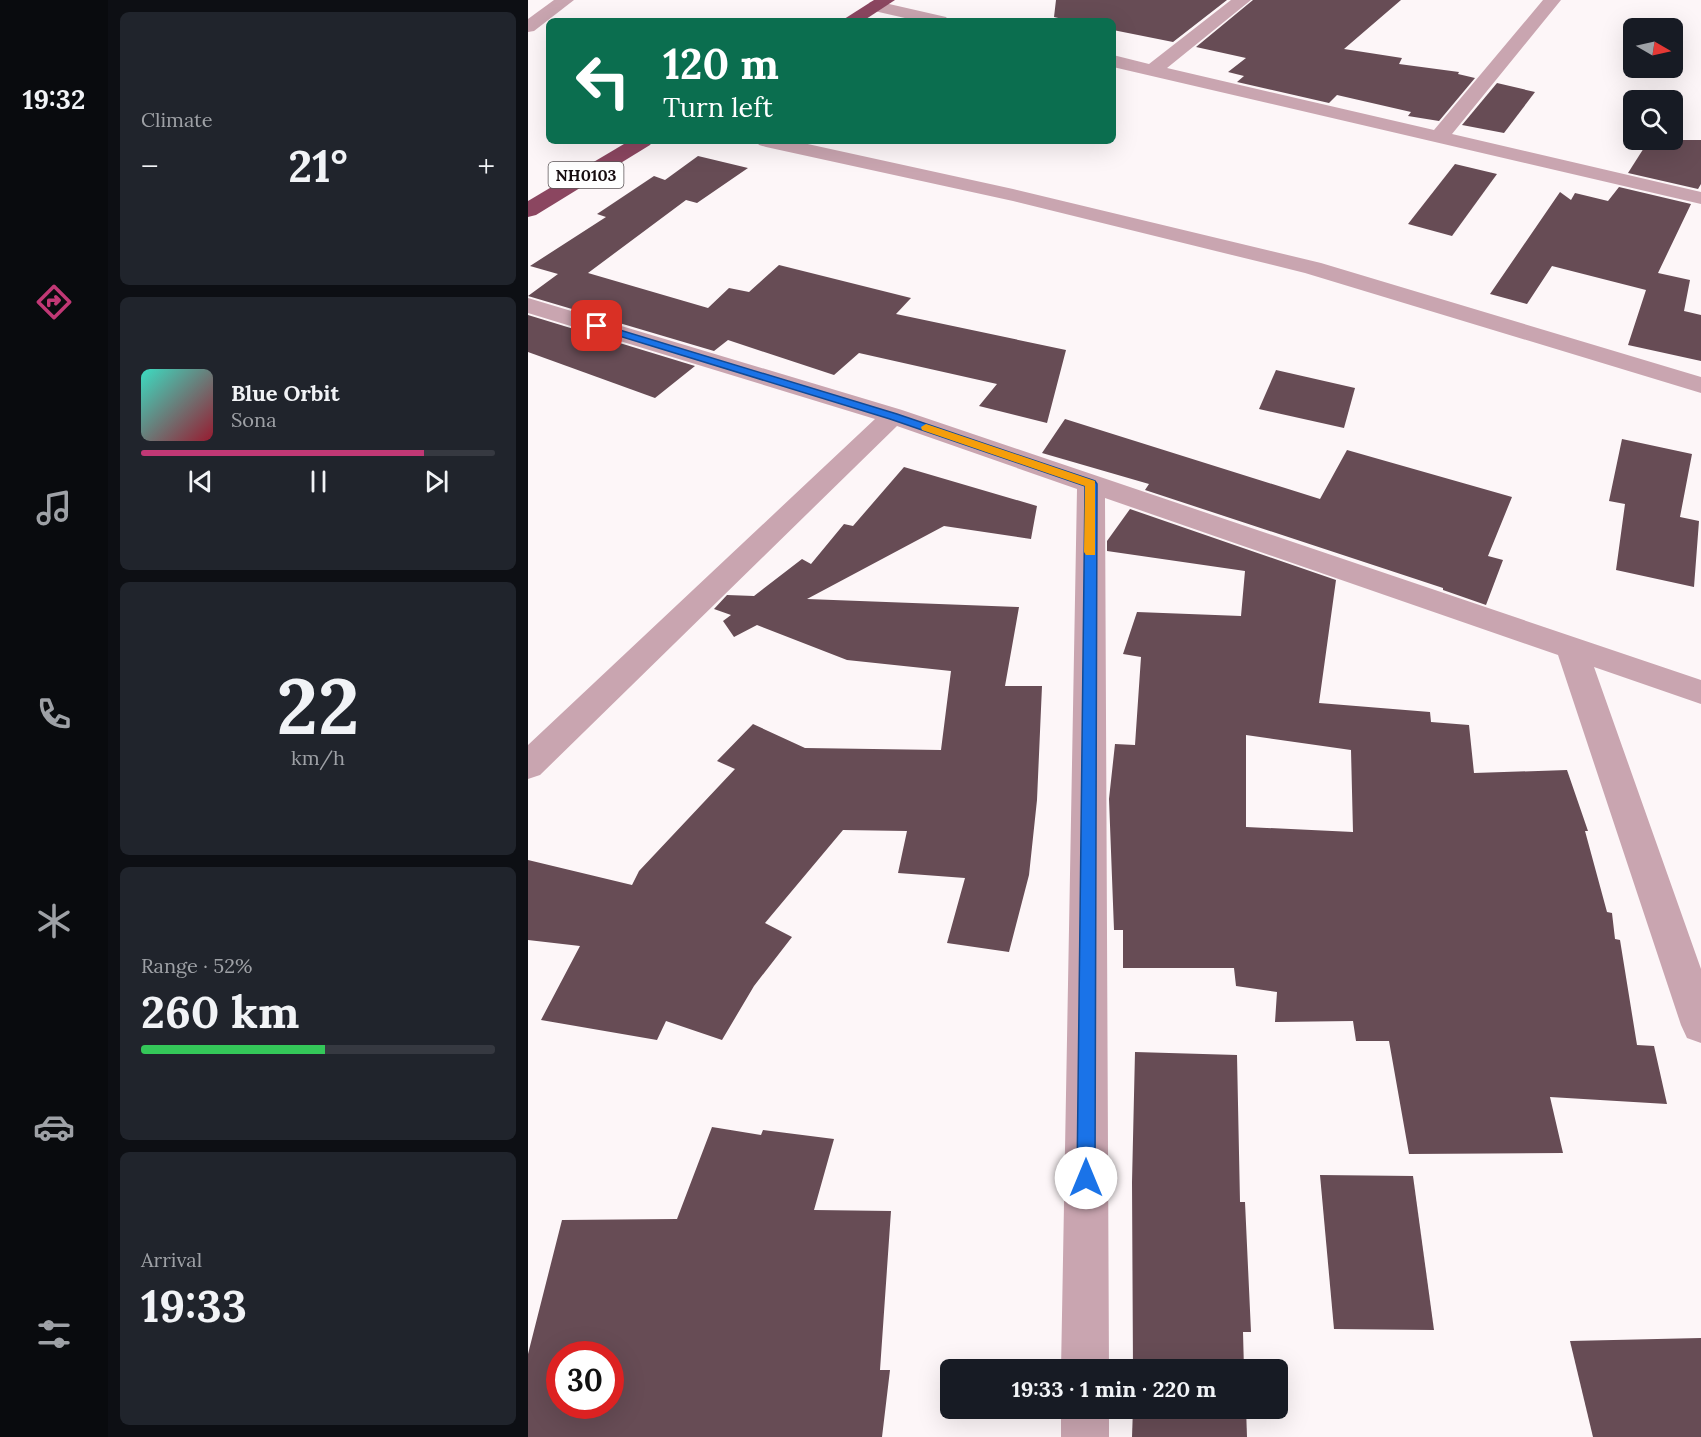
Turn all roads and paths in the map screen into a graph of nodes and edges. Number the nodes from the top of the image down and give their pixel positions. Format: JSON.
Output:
{"nodes":[{"id":1,"x":565,"y":0,"type":"edge"},
{"id":2,"x":1242,"y":0,"type":"edge"},
{"id":3,"x":1552,"y":0,"type":"edge"},
{"id":4,"x":881,"y":3,"type":"edge"},
{"id":5,"x":855,"y":18,"type":"edge"},
{"id":6,"x":930,"y":18,"type":"edge"},
{"id":7,"x":528,"y":27,"type":"edge"},
{"id":8,"x":1116,"y":62,"type":"edge"},
{"id":9,"x":1153,"y":70,"type":"junction"},
{"id":10,"x":1439,"y":137,"type":"junction"},
{"id":11,"x":638,"y":144,"type":"edge"},
{"id":12,"x":780,"y":144,"type":"edge"},
{"id":13,"x":1701,"y":198,"type":"edge"},
{"id":14,"x":528,"y":210,"type":"edge"},
{"id":15,"x":528,"y":305,"type":"edge"},
{"id":16,"x":1701,"y":385,"type":"edge"},
{"id":17,"x":893,"y":416,"type":"junction"},
{"id":18,"x":1091,"y":484,"type":"junction"},
{"id":19,"x":1571,"y":648,"type":"junction"},
{"id":20,"x":1701,"y":692,"type":"edge"},
{"id":21,"x":528,"y":766,"type":"edge"},
{"id":22,"x":1701,"y":1025,"type":"edge"},
{"id":23,"x":1085,"y":1359,"type":"edge"},
{"id":24,"x":1085,"y":1419,"type":"edge"},
{"id":25,"x":1084,"y":1437,"type":"edge"}],
"edges":[{"from":1,"to":7,"type":"street"},
{"from":2,"to":9,"type":"street"},
{"from":3,"to":10,"type":"street"},
{"from":4,"to":5,"type":"highway"},
{"from":4,"to":6,"type":"street"},
{"from":8,"to":9,"type":"street"},
{"from":9,"to":10,"type":"street"},
{"from":10,"to":13,"type":"street"},
{"from":11,"to":14,"type":"highway","number":"NH0103"},
{"from":12,"to":16,"type":"street"},
{"from":15,"to":17,"type":"street"},
{"from":17,"to":18,"type":"street"},
{"from":17,"to":21,"type":"street"},
{"from":18,"to":19,"type":"street"},
{"from":18,"to":23,"type":"street"},
{"from":19,"to":20,"type":"street"},
{"from":19,"to":22,"type":"street"},
{"from":24,"to":25,"type":"street"}]}
